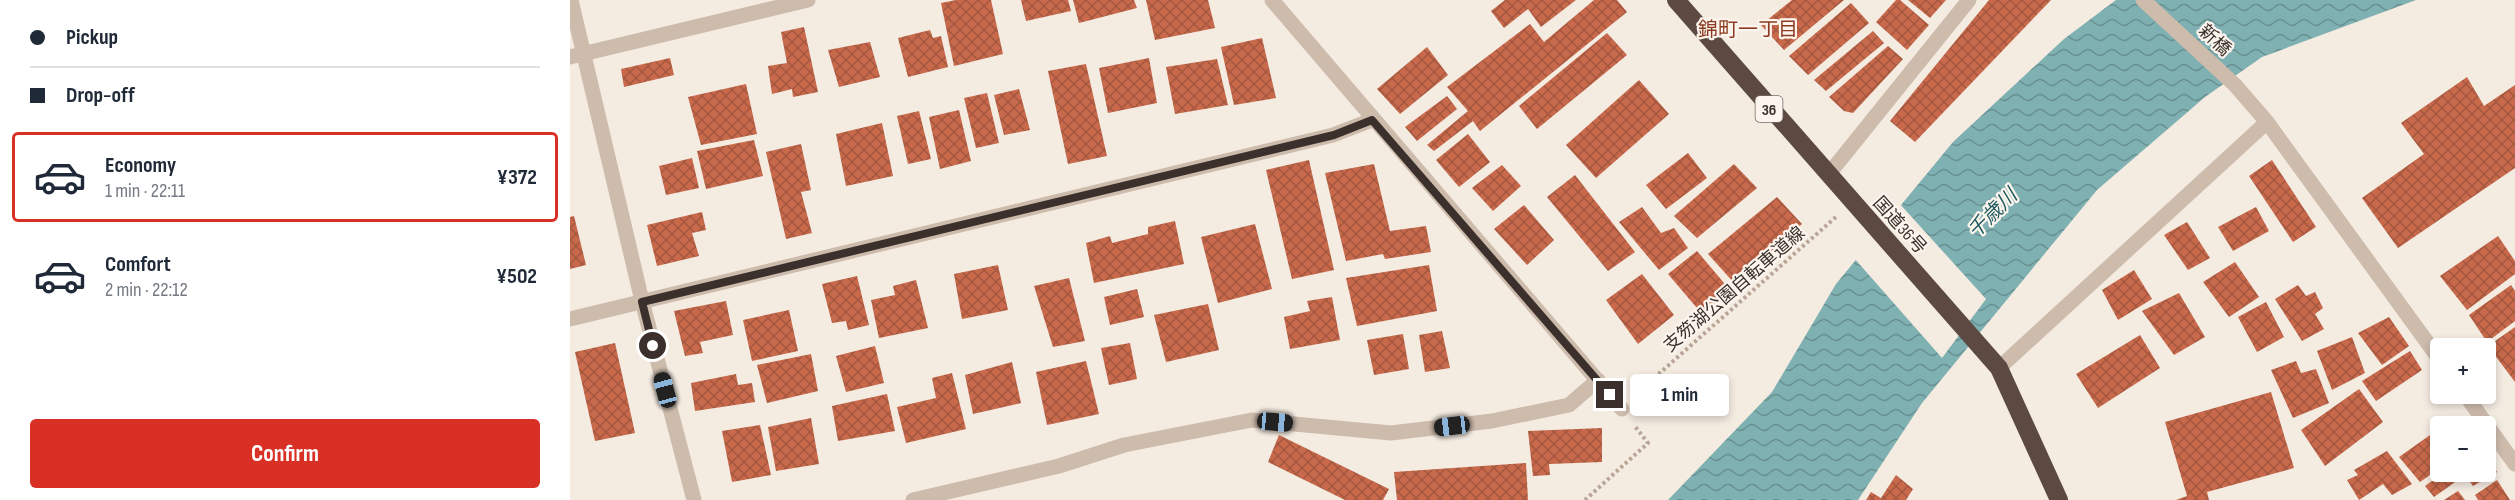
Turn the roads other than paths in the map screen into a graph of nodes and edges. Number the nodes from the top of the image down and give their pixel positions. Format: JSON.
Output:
{"nodes":[{"id":1,"x":572,"y":0,"type":"edge"},
{"id":2,"x":808,"y":0,"type":"edge"},
{"id":3,"x":1272,"y":0,"type":"edge"},
{"id":4,"x":1676,"y":0,"type":"edge"},
{"id":5,"x":1969,"y":0,"type":"edge"},
{"id":6,"x":2143,"y":0,"type":"edge"},
{"id":7,"x":577,"y":56,"type":"edge"},
{"id":8,"x":1372,"y":120,"type":"junction"},
{"id":9,"x":2267,"y":122,"type":"junction"},
{"id":10,"x":1828,"y":175,"type":"junction"},
{"id":11,"x":642,"y":302,"type":"junction"},
{"id":12,"x":570,"y":319,"type":"edge"},
{"id":13,"x":2430,"y":346,"type":"edge"},
{"id":14,"x":1999,"y":368,"type":"junction"},
{"id":15,"x":1598,"y":381,"type":"junction"},
{"id":16,"x":2472,"y":404,"type":"edge"},
{"id":17,"x":1622,"y":409,"type":"road end"},
{"id":18,"x":2515,"y":464,"type":"edge"},
{"id":19,"x":694,"y":500,"type":"edge"},
{"id":20,"x":913,"y":500,"type":"edge"},
{"id":21,"x":2059,"y":500,"type":"edge"}],
"edges":[{"from":1,"to":7,"type":"street"},
{"from":2,"to":7,"type":"street"},
{"from":3,"to":8,"type":"street"},
{"from":4,"to":10,"type":"highway","name":"国道36号","number":"36"},
{"from":5,"to":10,"type":"street"},
{"from":6,"to":9,"type":"street","name":"新橋"},
{"from":7,"to":11,"type":"street"},
{"from":8,"to":11,"type":"street"},
{"from":8,"to":15,"type":"street"},
{"from":9,"to":13,"type":"street","name":"新橋"},
{"from":9,"to":14,"type":"street"},
{"from":10,"to":14,"type":"highway","name":"国道36号","number":"36"},
{"from":11,"to":12,"type":"street"},
{"from":11,"to":19,"type":"street"},
{"from":14,"to":21,"type":"highway","name":"国道36号","number":"36"},
{"from":15,"to":17,"type":"street"},
{"from":15,"to":20,"type":"street"},
{"from":16,"to":18,"type":"street"}]}
